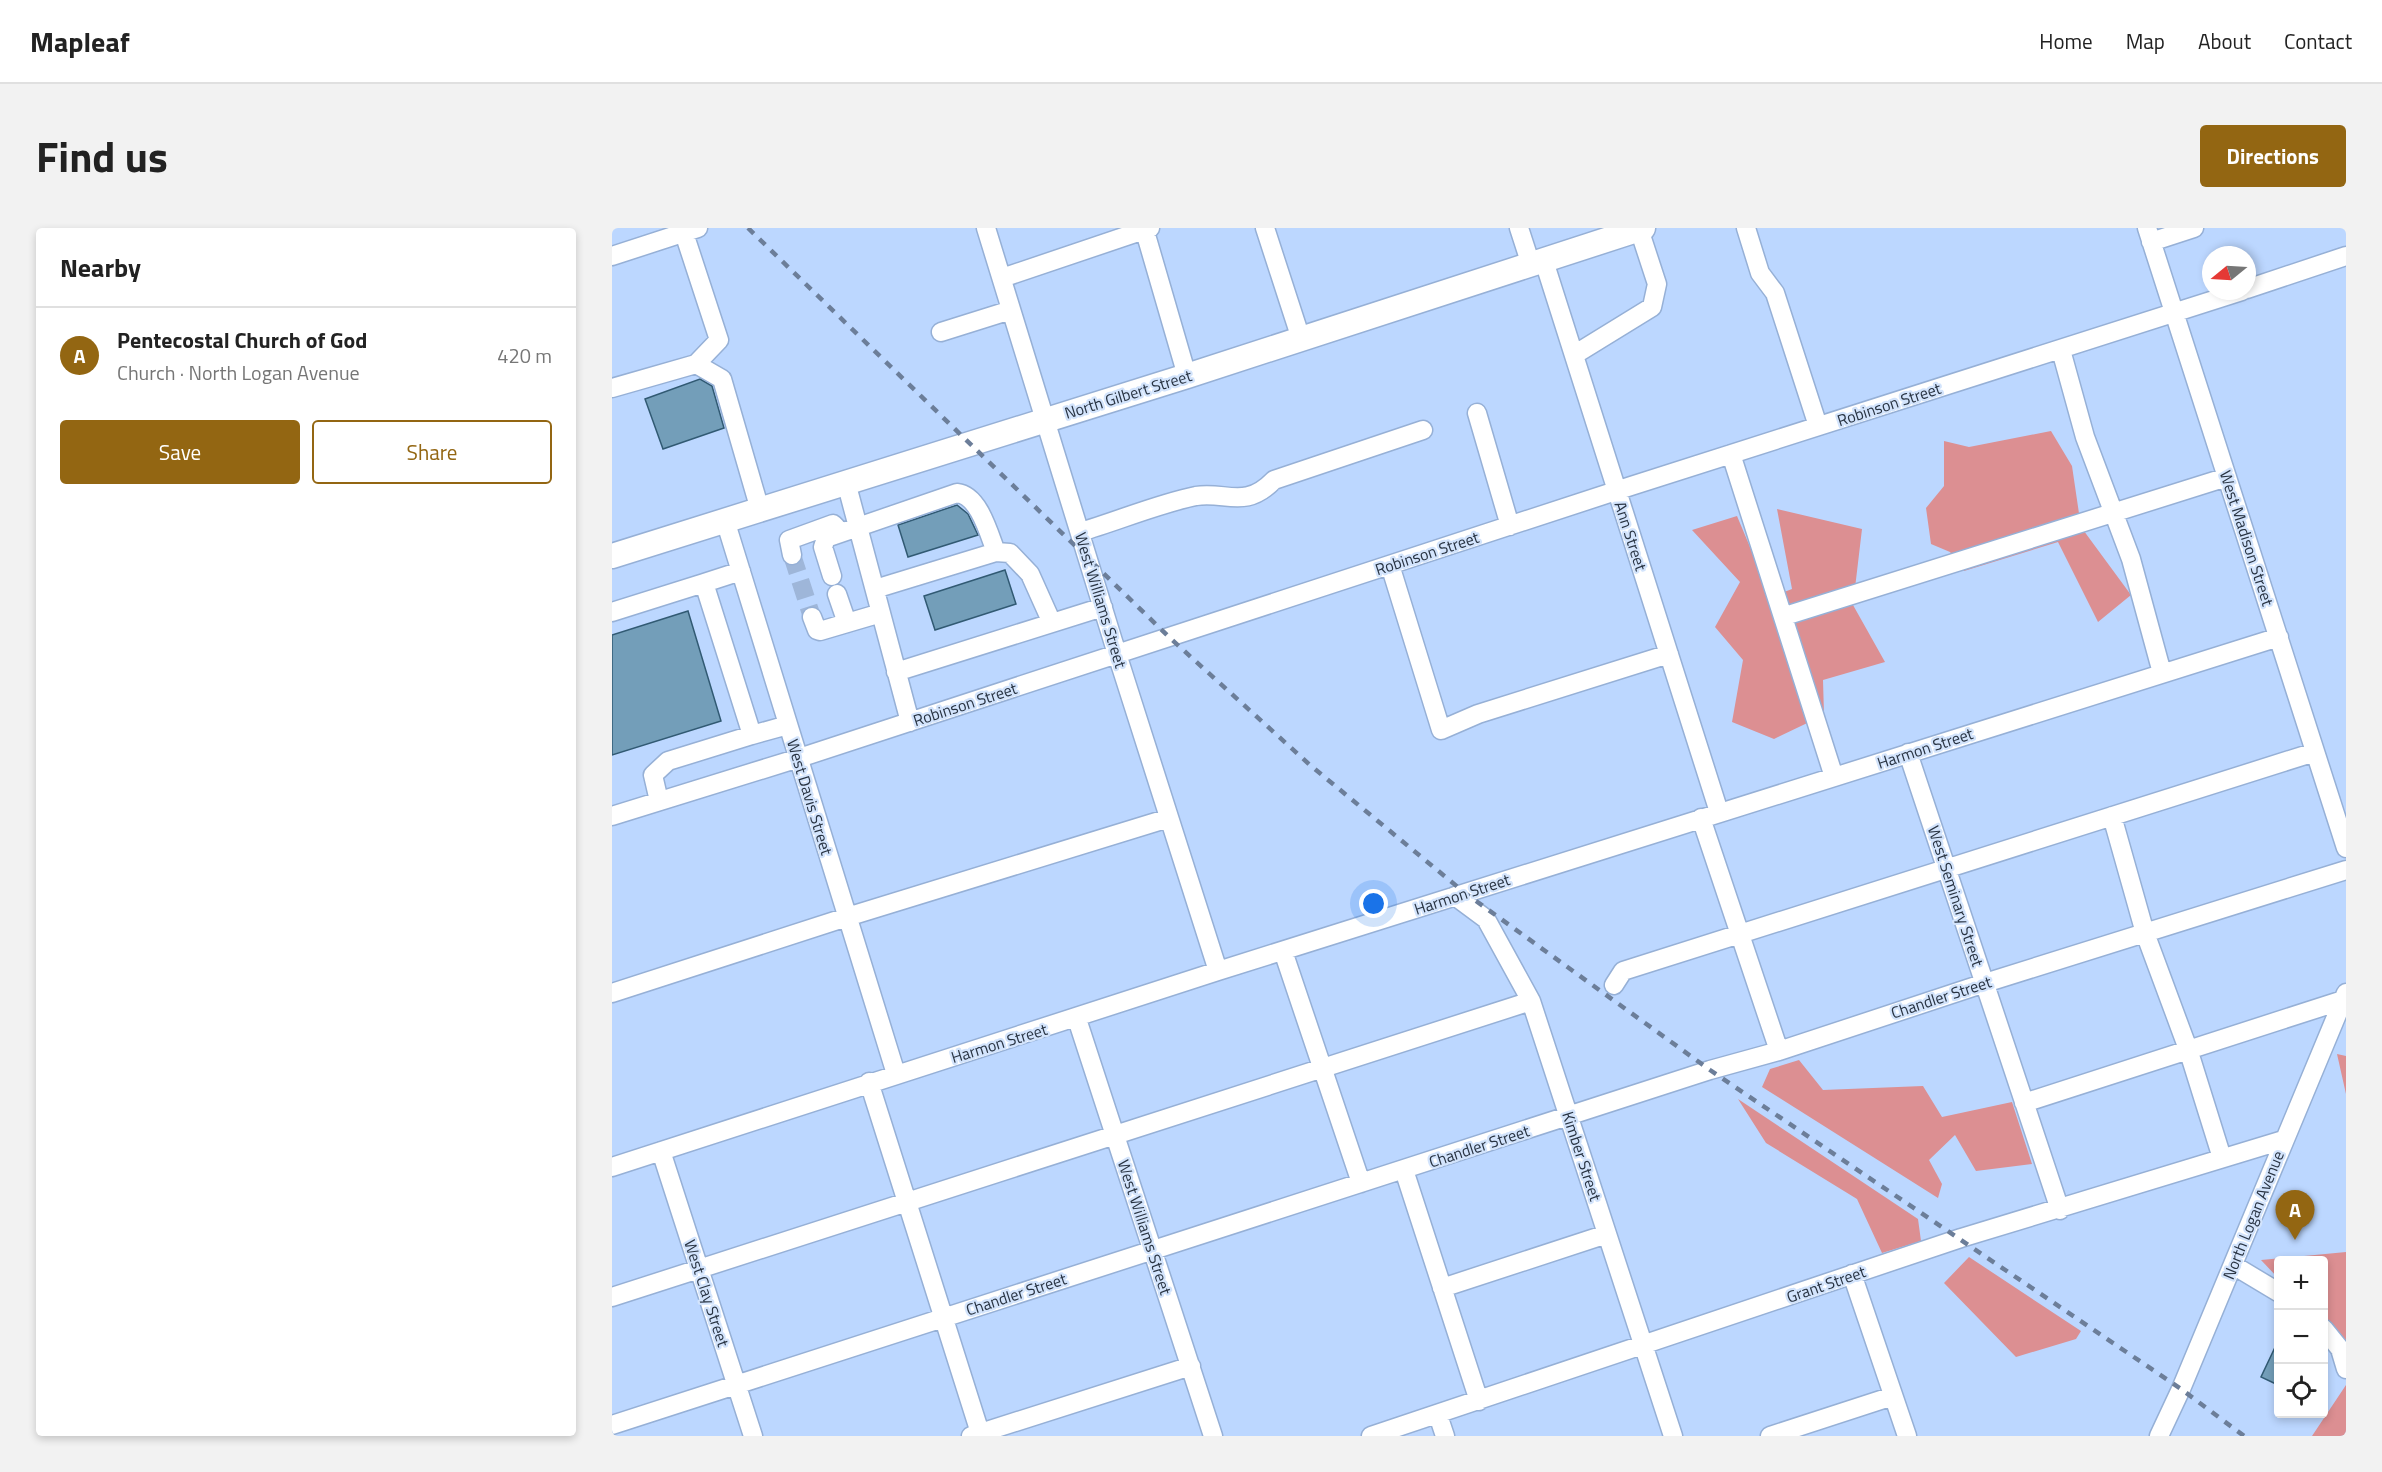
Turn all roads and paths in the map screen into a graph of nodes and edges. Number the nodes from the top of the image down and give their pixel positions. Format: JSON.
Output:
{"nodes":[{"id":1,"x":986,"y":228,"type":"edge"},
{"id":2,"x":1264,"y":228,"type":"edge"},
{"id":3,"x":1519,"y":228,"type":"edge"},
{"id":4,"x":1746,"y":228,"type":"edge"},
{"id":5,"x":2194,"y":228,"type":"edge"},
{"id":6,"x":1146,"y":229,"type":"edge"},
{"id":7,"x":1641,"y":229,"type":"edge"},
{"id":8,"x":691,"y":230,"type":"edge"},
{"id":9,"x":2149,"y":235,"type":"edge"},
{"id":10,"x":612,"y":256,"type":"edge"},
{"id":11,"x":2341,"y":261,"type":"edge"},
{"id":12,"x":1537,"y":263,"type":"junction"},
{"id":13,"x":1002,"y":278,"type":"junction"},
{"id":14,"x":2256,"y":286,"type":"edge"},
{"id":15,"x":2216,"y":300,"type":"edge"},
{"id":16,"x":1011,"y":310,"type":"junction"},
{"id":17,"x":2175,"y":314,"type":"junction"},
{"id":18,"x":940,"y":332,"type":"dead end"},
{"id":19,"x":1301,"y":339,"type":"junction"},
{"id":20,"x":2061,"y":350,"type":"junction"},
{"id":21,"x":1574,"y":355,"type":"junction"},
{"id":22,"x":696,"y":364,"type":"junction"},
{"id":23,"x":1187,"y":376,"type":"junction"},
{"id":24,"x":612,"y":388,"type":"edge"},
{"id":25,"x":1477,"y":413,"type":"dead end"},
{"id":26,"x":1045,"y":420,"type":"junction"},
{"id":27,"x":1818,"y":426,"type":"junction"},
{"id":28,"x":1423,"y":430,"type":"dead end"},
{"id":29,"x":1731,"y":454,"type":"junction"},
{"id":30,"x":2227,"y":477,"type":"junction"},
{"id":31,"x":846,"y":482,"type":"junction"},
{"id":32,"x":1617,"y":491,"type":"junction"},
{"id":33,"x":760,"y":510,"type":"junction"},
{"id":34,"x":2111,"y":512,"type":"junction"},
{"id":35,"x":725,"y":520,"type":"junction"},
{"id":36,"x":1510,"y":526,"type":"junction"},
{"id":37,"x":850,"y":529,"type":"junction"},
{"id":38,"x":1080,"y":532,"type":"junction"},
{"id":39,"x":996,"y":552,"type":"junction"},
{"id":40,"x":792,"y":555,"type":"dead end"},
{"id":41,"x":612,"y":556,"type":"edge"},
{"id":42,"x":1390,"y":565,"type":"junction"},
{"id":43,"x":741,"y":571,"type":"junction"},
{"id":44,"x":832,"y":576,"type":"dead end"},
{"id":45,"x":704,"y":583,"type":"junction"},
{"id":46,"x":875,"y":589,"type":"junction"},
{"id":47,"x":837,"y":594,"type":"dead end"},
{"id":48,"x":1103,"y":607,"type":"junction"},
{"id":49,"x":612,"y":612,"type":"edge"},
{"id":50,"x":881,"y":613,"type":"junction"},
{"id":51,"x":1785,"y":616,"type":"junction"},
{"id":52,"x":847,"y":623,"type":"junction"},
{"id":53,"x":1052,"y":623,"type":"junction"},
{"id":54,"x":816,"y":624,"type":"dead end"},
{"id":55,"x":2278,"y":637,"type":"junction"},
{"id":56,"x":1117,"y":654,"type":"junction"},
{"id":57,"x":1669,"y":654,"type":"junction"},
{"id":58,"x":896,"y":672,"type":"junction"},
{"id":59,"x":2162,"y":673,"type":"junction"},
{"id":60,"x":910,"y":722,"type":"junction"},
{"id":61,"x":788,"y":725,"type":"junction"},
{"id":62,"x":752,"y":735,"type":"junction"},
{"id":63,"x":2315,"y":752,"type":"junction"},
{"id":64,"x":1908,"y":753,"type":"junction"},
{"id":65,"x":799,"y":758,"type":"junction"},
{"id":66,"x":1834,"y":777,"type":"junction"},
{"id":67,"x":659,"y":801,"type":"junction"},
{"id":68,"x":1719,"y":812,"type":"junction"},
{"id":69,"x":612,"y":816,"type":"edge"},
{"id":70,"x":2112,"y":816,"type":"junction"},
{"id":71,"x":1170,"y":818,"type":"junction"},
{"id":72,"x":1701,"y":818,"type":"junction"},
{"id":73,"x":2346,"y":848,"type":"edge"},
{"id":74,"x":1947,"y":867,"type":"junction"},
{"id":75,"x":2346,"y":870,"type":"edge"},
{"id":76,"x":1455,"y":896,"type":"junction"},
{"id":77,"x":847,"y":917,"type":"junction"},
{"id":78,"x":1739,"y":933,"type":"junction"},
{"id":79,"x":2145,"y":933,"type":"junction"},
{"id":80,"x":1283,"y":951,"type":"junction"},
{"id":81,"x":1218,"y":971,"type":"junction"},
{"id":82,"x":1985,"y":983,"type":"junction"},
{"id":83,"x":1614,"y":985,"type":"dead end"},
{"id":84,"x":612,"y":993,"type":"edge"},
{"id":85,"x":2345,"y":996,"type":"edge"},
{"id":86,"x":1531,"y":1001,"type":"junction"},
{"id":87,"x":1077,"y":1018,"type":"junction"},
{"id":88,"x":2188,"y":1049,"type":"junction"},
{"id":89,"x":1779,"y":1051,"type":"junction"},
{"id":90,"x":1323,"y":1068,"type":"junction"},
{"id":91,"x":896,"y":1074,"type":"junction"},
{"id":92,"x":869,"y":1082,"type":"junction"},
{"id":93,"x":2024,"y":1103,"type":"junction"},
{"id":94,"x":1569,"y":1118,"type":"junction"},
{"id":95,"x":1115,"y":1136,"type":"junction"},
{"id":96,"x":2283,"y":1140,"type":"junction"},
{"id":97,"x":661,"y":1151,"type":"junction"},
{"id":98,"x":2222,"y":1158,"type":"junction"},
{"id":99,"x":612,"y":1167,"type":"edge"},
{"id":100,"x":1404,"y":1170,"type":"junction"},
{"id":101,"x":1361,"y":1183,"type":"junction"},
{"id":102,"x":908,"y":1204,"type":"junction"},
{"id":103,"x":2060,"y":1210,"type":"junction"},
{"id":104,"x":1607,"y":1234,"type":"junction"},
{"id":105,"x":1152,"y":1251,"type":"junction"},
{"id":106,"x":2233,"y":1265,"type":"junction"},
{"id":107,"x":700,"y":1269,"type":"junction"},
{"id":108,"x":1852,"y":1274,"type":"junction"},
{"id":109,"x":1442,"y":1288,"type":"junction"},
{"id":110,"x":2274,"y":1290,"type":"edge"},
{"id":111,"x":612,"y":1297,"type":"edge"},
{"id":112,"x":945,"y":1317,"type":"junction"},
{"id":113,"x":2328,"y":1334,"type":"edge"},
{"id":114,"x":1643,"y":1347,"type":"junction"},
{"id":115,"x":1191,"y":1366,"type":"junction"},
{"id":116,"x":2346,"y":1369,"type":"edge"},
{"id":117,"x":736,"y":1385,"type":"junction"},
{"id":118,"x":1893,"y":1396,"type":"junction"},
{"id":119,"x":1479,"y":1401,"type":"junction"},
{"id":120,"x":1438,"y":1415,"type":"junction"},
{"id":121,"x":612,"y":1425,"type":"edge"},
{"id":122,"x":977,"y":1435,"type":"edge"},
{"id":123,"x":753,"y":1436,"type":"edge"},
{"id":124,"x":1214,"y":1436,"type":"edge"},
{"id":125,"x":1371,"y":1436,"type":"edge"},
{"id":126,"x":1445,"y":1436,"type":"edge"},
{"id":127,"x":1673,"y":1436,"type":"edge"},
{"id":128,"x":1770,"y":1436,"type":"edge"},
{"id":129,"x":1907,"y":1436,"type":"edge"},
{"id":130,"x":2159,"y":1436,"type":"edge"}],
"edges":[{"from":1,"to":13,"type":"street","name":"West Williams Street"},
{"from":2,"to":19,"type":"street"},
{"from":3,"to":12,"type":"street","name":"Ann Street"},
{"from":4,"to":27,"type":"street"},
{"from":5,"to":9,"type":"street"},
{"from":6,"to":13,"type":"street"},
{"from":6,"to":23,"type":"street"},
{"from":7,"to":12,"type":"main road","name":"North Gilbert Street"},
{"from":7,"to":21,"type":"street"},
{"from":8,"to":10,"type":"street"},
{"from":8,"to":22,"type":"street"},
{"from":9,"to":17,"type":"street","name":"West Madison Street"},
{"from":11,"to":14,"type":"street"},
{"from":12,"to":19,"type":"main road","name":"North Gilbert Street"},
{"from":12,"to":21,"type":"street","name":"Ann Street"},
{"from":13,"to":16,"type":"street","name":"West Williams Street"},
{"from":15,"to":17,"type":"street","name":"Robinson Street"},
{"from":16,"to":18,"type":"street"},
{"from":16,"to":26,"type":"street","name":"West Williams Street"},
{"from":17,"to":20,"type":"street","name":"Robinson Street"},
{"from":17,"to":30,"type":"street","name":"West Madison Street"},
{"from":19,"to":23,"type":"main road","name":"North Gilbert Street"},
{"from":20,"to":27,"type":"street","name":"Robinson Street"},
{"from":20,"to":34,"type":"street"},
{"from":21,"to":32,"type":"street","name":"Ann Street"},
{"from":22,"to":24,"type":"street"},
{"from":22,"to":33,"type":"street"},
{"from":23,"to":26,"type":"main road","name":"North Gilbert Street"},
{"from":25,"to":36,"type":"street"},
{"from":26,"to":31,"type":"main road","name":"North Gilbert Street"},
{"from":26,"to":38,"type":"street","name":"West Williams Street"},
{"from":27,"to":29,"type":"street","name":"Robinson Street"},
{"from":28,"to":38,"type":"street"},
{"from":29,"to":32,"type":"street","name":"Robinson Street"},
{"from":29,"to":51,"type":"street"},
{"from":30,"to":34,"type":"street"},
{"from":30,"to":55,"type":"street","name":"West Madison Street"},
{"from":31,"to":33,"type":"main road","name":"North Gilbert Street"},
{"from":31,"to":37,"type":"street"},
{"from":32,"to":36,"type":"street","name":"Robinson Street"},
{"from":32,"to":57,"type":"street","name":"Ann Street"},
{"from":33,"to":35,"type":"main road","name":"North Gilbert Street"},
{"from":34,"to":51,"type":"street"},
{"from":34,"to":59,"type":"street"},
{"from":35,"to":41,"type":"main road","name":"North Gilbert Street"},
{"from":35,"to":43,"type":"street","name":"West Davis Street"},
{"from":36,"to":42,"type":"street","name":"Robinson Street"},
{"from":37,"to":39,"type":"street"},
{"from":37,"to":40,"type":"street"},
{"from":37,"to":44,"type":"street"},
{"from":37,"to":46,"type":"street"},
{"from":38,"to":48,"type":"street","name":"West Williams Street"},
{"from":39,"to":46,"type":"street"},
{"from":39,"to":53,"type":"street"},
{"from":42,"to":56,"type":"street","name":"Robinson Street"},
{"from":42,"to":57,"type":"street"},
{"from":43,"to":45,"type":"street"},
{"from":43,"to":61,"type":"street","name":"West Davis Street"},
{"from":45,"to":49,"type":"street"},
{"from":45,"to":62,"type":"street"},
{"from":46,"to":50,"type":"street"},
{"from":47,"to":52,"type":"street"},
{"from":48,"to":53,"type":"street"},
{"from":48,"to":56,"type":"street","name":"West Williams Street"},
{"from":50,"to":52,"type":"street"},
{"from":50,"to":58,"type":"street"},
{"from":51,"to":66,"type":"street"},
{"from":52,"to":54,"type":"street"},
{"from":53,"to":58,"type":"street"},
{"from":55,"to":59,"type":"street","name":"Harmon Street"},
{"from":55,"to":63,"type":"street","name":"West Madison Street"},
{"from":56,"to":60,"type":"street","name":"Robinson Street"},
{"from":56,"to":71,"type":"street","name":"West Williams Street"},
{"from":57,"to":68,"type":"street","name":"Ann Street"},
{"from":58,"to":60,"type":"street"},
{"from":59,"to":64,"type":"street","name":"Harmon Street"},
{"from":60,"to":65,"type":"street","name":"Robinson Street"},
{"from":61,"to":62,"type":"street"},
{"from":61,"to":65,"type":"street","name":"West Davis Street"},
{"from":62,"to":67,"type":"street"},
{"from":63,"to":70,"type":"street"},
{"from":63,"to":73,"type":"street","name":"West Madison Street"},
{"from":64,"to":66,"type":"street","name":"Harmon Street"},
{"from":64,"to":74,"type":"street","name":"West Seminary Street"},
{"from":65,"to":67,"type":"street","name":"Robinson Street"},
{"from":65,"to":77,"type":"street","name":"West Davis Street"},
{"from":66,"to":68,"type":"street","name":"Harmon Street"},
{"from":67,"to":69,"type":"street","name":"Robinson Street"},
{"from":68,"to":72,"type":"street","name":"Harmon Street"},
{"from":70,"to":74,"type":"street"},
{"from":70,"to":79,"type":"street"},
{"from":71,"to":77,"type":"street"},
{"from":71,"to":81,"type":"street","name":"West Williams Street"},
{"from":72,"to":76,"type":"street","name":"Harmon Street"},
{"from":72,"to":78,"type":"street"},
{"from":74,"to":78,"type":"street"},
{"from":74,"to":82,"type":"street","name":"West Seminary Street"},
{"from":75,"to":79,"type":"street","name":"Chandler Street"},
{"from":76,"to":80,"type":"street","name":"Harmon Street"},
{"from":76,"to":86,"type":"street","name":"Kimber Street"},
{"from":77,"to":84,"type":"street"},
{"from":77,"to":91,"type":"street","name":"West Davis Street"},
{"from":78,"to":83,"type":"street"},
{"from":78,"to":89,"type":"street"},
{"from":79,"to":82,"type":"street","name":"Chandler Street"},
{"from":79,"to":88,"type":"street"},
{"from":80,"to":81,"type":"street","name":"Harmon Street"},
{"from":80,"to":90,"type":"street"},
{"from":81,"to":87,"type":"street","name":"Harmon Street"},
{"from":82,"to":89,"type":"street","name":"Chandler Street"},
{"from":82,"to":93,"type":"street","name":"West Seminary Street"},
{"from":85,"to":88,"type":"street"},
{"from":85,"to":96,"type":"street","name":"North Logan Avenue"},
{"from":86,"to":90,"type":"street"},
{"from":86,"to":94,"type":"street","name":"Kimber Street"},
{"from":87,"to":91,"type":"street","name":"Harmon Street"},
{"from":87,"to":95,"type":"street","name":"West Williams Street"},
{"from":88,"to":93,"type":"street"},
{"from":88,"to":98,"type":"street"},
{"from":89,"to":94,"type":"street","name":"Chandler Street"},
{"from":90,"to":95,"type":"street"},
{"from":90,"to":101,"type":"street"},
{"from":91,"to":92,"type":"street","name":"Harmon Street"},
{"from":92,"to":97,"type":"street","name":"Harmon Street"},
{"from":92,"to":102,"type":"street"},
{"from":93,"to":103,"type":"street","name":"West Seminary Street"},
{"from":94,"to":100,"type":"street","name":"Chandler Street"},
{"from":94,"to":104,"type":"street","name":"Kimber Street"},
{"from":95,"to":102,"type":"street"},
{"from":95,"to":105,"type":"street","name":"West Williams Street"},
{"from":96,"to":98,"type":"street","name":"Grant Street"},
{"from":96,"to":106,"type":"street","name":"North Logan Avenue"},
{"from":97,"to":99,"type":"street","name":"Harmon Street"},
{"from":97,"to":107,"type":"street","name":"West Clay Street"},
{"from":98,"to":103,"type":"street","name":"Grant Street"},
{"from":100,"to":101,"type":"street","name":"Chandler Street"},
{"from":100,"to":109,"type":"street"},
{"from":101,"to":105,"type":"street","name":"Chandler Street"},
{"from":102,"to":107,"type":"street"},
{"from":102,"to":112,"type":"street"},
{"from":103,"to":108,"type":"street","name":"Grant Street"},
{"from":104,"to":109,"type":"street"},
{"from":104,"to":114,"type":"street","name":"Kimber Street"},
{"from":105,"to":112,"type":"street","name":"Chandler Street"},
{"from":105,"to":115,"type":"street","name":"West Williams Street"},
{"from":106,"to":110,"type":"street"},
{"from":106,"to":130,"type":"street","name":"North Logan Avenue"},
{"from":107,"to":111,"type":"street"},
{"from":107,"to":117,"type":"street","name":"West Clay Street"},
{"from":108,"to":114,"type":"street","name":"Grant Street"},
{"from":108,"to":118,"type":"street"},
{"from":109,"to":119,"type":"street"},
{"from":112,"to":117,"type":"street","name":"Chandler Street"},
{"from":112,"to":122,"type":"street"},
{"from":113,"to":116,"type":"street"},
{"from":114,"to":119,"type":"street","name":"Grant Street"},
{"from":114,"to":127,"type":"street","name":"Kimber Street"},
{"from":115,"to":122,"type":"street"},
{"from":115,"to":124,"type":"street","name":"West Williams Street"},
{"from":117,"to":121,"type":"street","name":"Chandler Street"},
{"from":117,"to":123,"type":"street","name":"West Clay Street"},
{"from":118,"to":128,"type":"street"},
{"from":118,"to":129,"type":"street"},
{"from":119,"to":120,"type":"street","name":"Grant Street"},
{"from":120,"to":125,"type":"street","name":"Grant Street"},
{"from":120,"to":126,"type":"street"}]}
